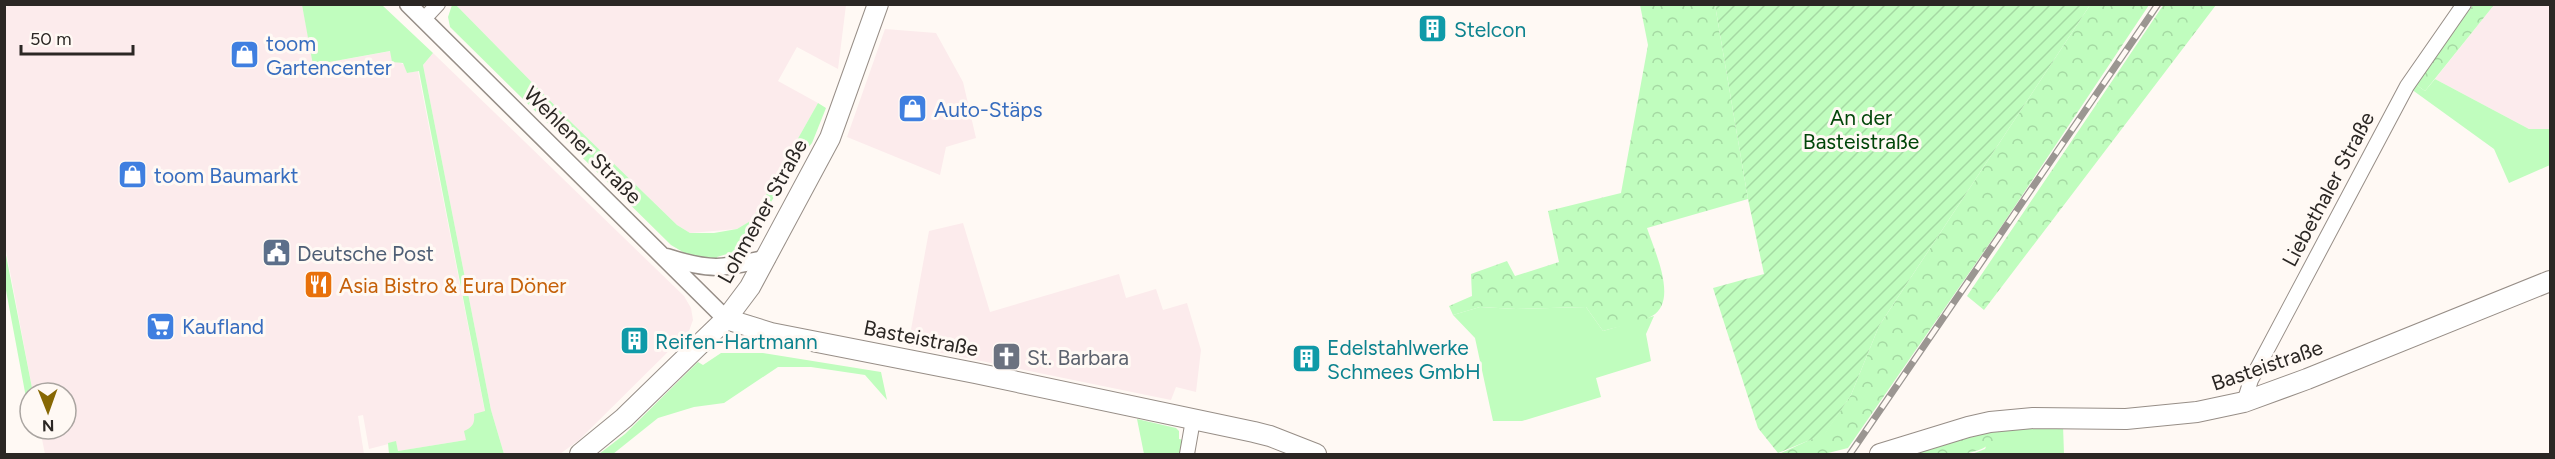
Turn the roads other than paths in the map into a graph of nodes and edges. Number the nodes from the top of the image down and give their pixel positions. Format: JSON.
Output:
{"nodes":[{"id":1,"x":408,"y":4,"type":"edge"},
{"id":2,"x":438,"y":4,"type":"edge"},
{"id":3,"x":878,"y":4,"type":"edge"},
{"id":4,"x":2464,"y":4,"type":"edge"},
{"id":5,"x":424,"y":19,"type":"junction"},
{"id":6,"x":663,"y":256,"type":"junction"},
{"id":7,"x":766,"y":258,"type":"junction"},
{"id":8,"x":2550,"y":281,"type":"edge"},
{"id":9,"x":726,"y":319,"type":"junction"},
{"id":10,"x":2244,"y":402,"type":"junction"},
{"id":11,"x":1193,"y":420,"type":"junction"},
{"id":12,"x":580,"y":454,"type":"edge"},
{"id":13,"x":1187,"y":454,"type":"edge"},
{"id":14,"x":1316,"y":454,"type":"edge"},
{"id":15,"x":1880,"y":454,"type":"edge"}],
"edges":[{"from":1,"to":5,"type":"street","name":"Wehlener Straße"},
{"from":2,"to":5,"type":"street"},
{"from":3,"to":7,"type":"main road","name":"Lohmener Straße"},
{"from":4,"to":10,"type":"street","name":"Liebethaler Straße"},
{"from":5,"to":6,"type":"street","name":"Wehlener Straße"},
{"from":6,"to":7,"type":"street"},
{"from":6,"to":9,"type":"street","name":"Wehlener Straße"},
{"from":7,"to":9,"type":"main road","name":"Lohmener Straße"},
{"from":8,"to":10,"type":"main road","name":"Basteistraße"},
{"from":9,"to":11,"type":"main road","name":"Basteistraße"},
{"from":9,"to":12,"type":"main road","name":"Lohmener Straße"},
{"from":10,"to":15,"type":"main road","name":"Basteistraße"},
{"from":11,"to":13,"type":"street"},
{"from":11,"to":14,"type":"main road","name":"Basteistraße"}]}
